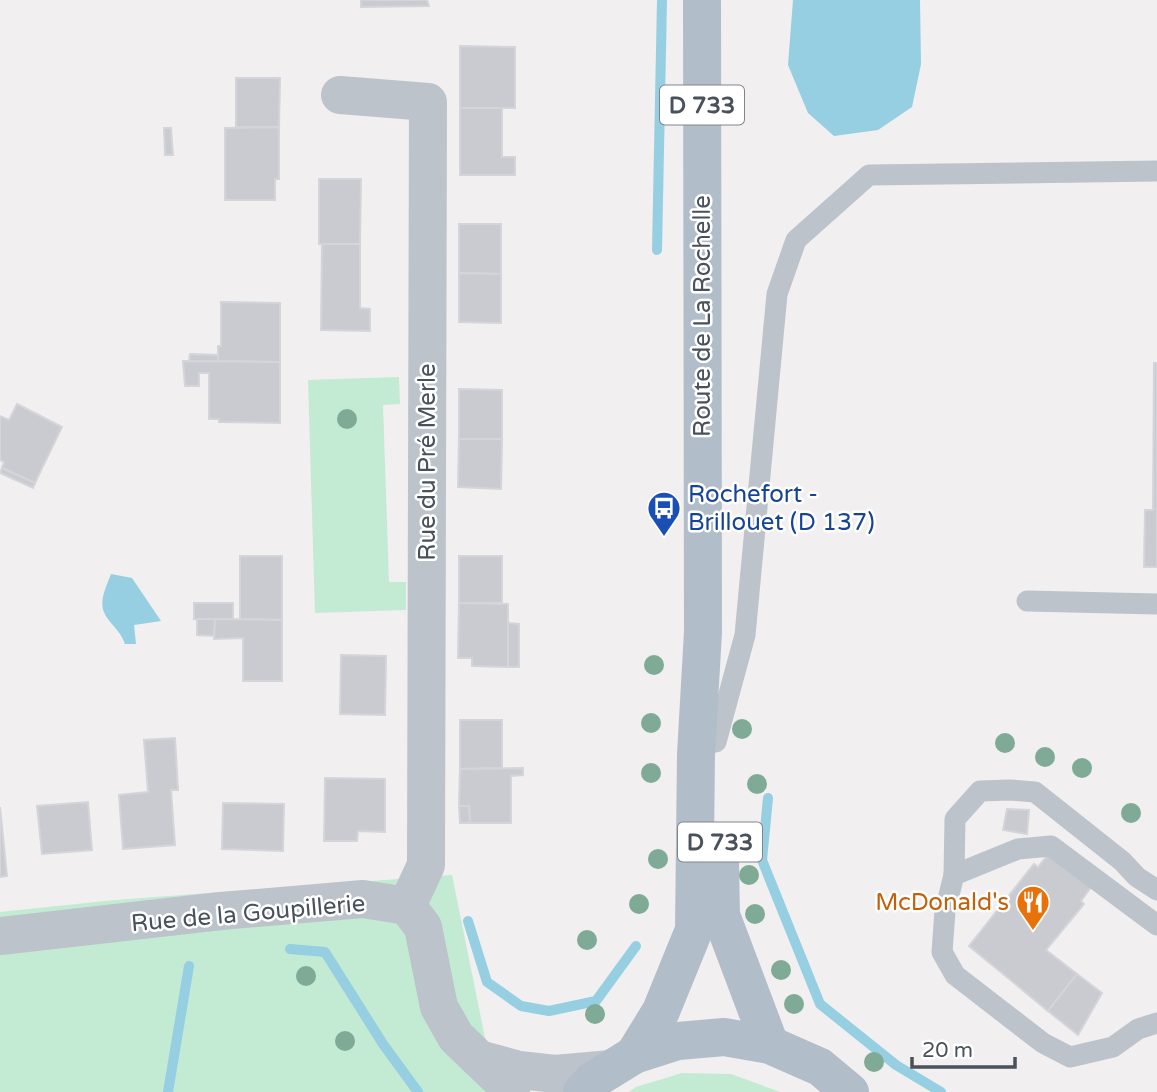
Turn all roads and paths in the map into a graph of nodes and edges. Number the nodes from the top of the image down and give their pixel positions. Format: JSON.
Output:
{"nodes":[{"id":1,"x":702,"y":0,"type":"edge"},
{"id":2,"x":340,"y":95,"type":"dead end"},
{"id":3,"x":1157,"y":171,"type":"edge"},
{"id":4,"x":1027,"y":601,"type":"dead end"},
{"id":5,"x":1157,"y":604,"type":"edge"},
{"id":6,"x":703,"y":632,"type":"junction"},
{"id":7,"x":716,"y":743,"type":"junction"},
{"id":8,"x":954,"y":875,"type":"junction"},
{"id":9,"x":1157,"y":890,"type":"edge"},
{"id":10,"x":407,"y":906,"type":"junction"},
{"id":11,"x":1157,"y":925,"type":"edge"},
{"id":12,"x":0,"y":936,"type":"edge"},
{"id":13,"x":1157,"y":1023,"type":"edge"},
{"id":14,"x":770,"y":1045,"type":"junction"},
{"id":15,"x":479,"y":1059,"type":"junction"},
{"id":16,"x":609,"y":1072,"type":"edge"},
{"id":17,"x":511,"y":1092,"type":"edge"},
{"id":18,"x":850,"y":1092,"type":"edge"}],
"edges":[{"from":1,"to":6,"type":"main road","name":"Route de La Rochelle","number":"D 733"},
{"from":2,"to":10,"type":"street","name":"Rue du Pré Merle"},
{"from":3,"to":7,"type":"lane"},
{"from":4,"to":5,"type":"lane"},
{"from":6,"to":7,"type":"main road","name":"Route de La Rochelle","number":"D 733"},
{"from":6,"to":16,"type":"main road","name":"Route de La Rochelle","number":"D 733"},
{"from":7,"to":14,"type":"main road","name":"Route de La Rochelle","number":"D 733"},
{"from":8,"to":9,"type":"lane"},
{"from":8,"to":11,"type":"lane"},
{"from":8,"to":13,"type":"lane"},
{"from":10,"to":12,"type":"street","name":"Rue de la Goupillerie"},
{"from":10,"to":15,"type":"street"},
{"from":14,"to":16,"type":"main road"},
{"from":14,"to":18,"type":"main road"},
{"from":15,"to":16,"type":"street"},
{"from":15,"to":17,"type":"street"}]}
